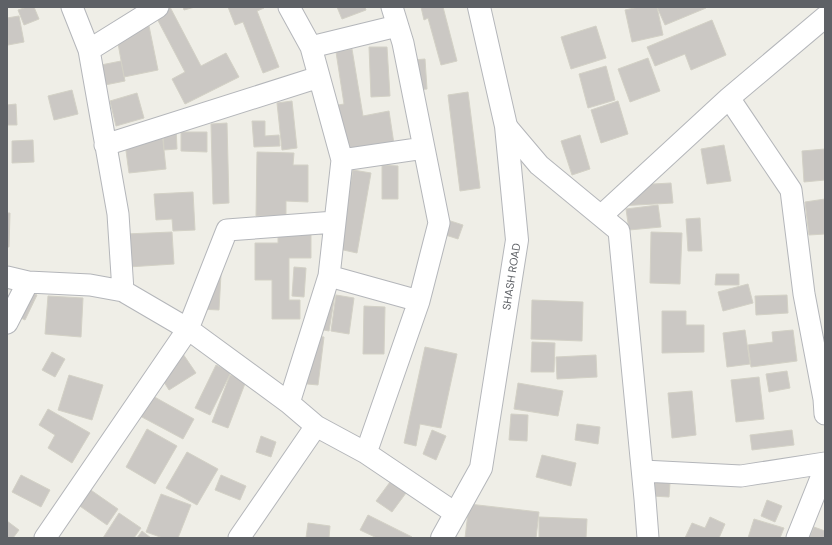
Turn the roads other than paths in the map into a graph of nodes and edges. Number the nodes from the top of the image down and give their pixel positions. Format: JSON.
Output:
{"nodes":[{"id":1,"x":72,"y":7,"type":"edge"},
{"id":2,"x":158,"y":7,"type":"edge"},
{"id":3,"x":289,"y":7,"type":"edge"},
{"id":4,"x":479,"y":7,"type":"edge"},
{"id":5,"x":394,"y":17,"type":"edge"},
{"id":6,"x":825,"y":17,"type":"edge"},
{"id":7,"x":311,"y":47,"type":"junction"},
{"id":8,"x":89,"y":50,"type":"junction"},
{"id":9,"x":319,"y":77,"type":"junction"},
{"id":10,"x":729,"y":98,"type":"junction"},
{"id":11,"x":506,"y":126,"type":"junction"},
{"id":12,"x":105,"y":145,"type":"junction"},
{"id":13,"x":424,"y":148,"type":"junction"},
{"id":14,"x":342,"y":160,"type":"junction"},
{"id":15,"x":601,"y":216,"type":"junction"},
{"id":16,"x":335,"y":222,"type":"junction"},
{"id":17,"x":329,"y":276,"type":"junction"},
{"id":18,"x":7,"y":277,"type":"edge"},
{"id":19,"x":28,"y":282,"type":"junction"},
{"id":20,"x":122,"y":291,"type":"junction"},
{"id":21,"x":418,"y":301,"type":"junction"},
{"id":22,"x":7,"y":324,"type":"edge"},
{"id":23,"x":188,"y":329,"type":"junction"},
{"id":24,"x":289,"y":403,"type":"junction"},
{"id":25,"x":825,"y":414,"type":"edge"},
{"id":26,"x":316,"y":426,"type":"junction"},
{"id":27,"x":366,"y":453,"type":"junction"},
{"id":28,"x":825,"y":463,"type":"edge"},
{"id":29,"x":825,"y":468,"type":"edge"},
{"id":30,"x":643,"y":471,"type":"junction"},
{"id":31,"x":455,"y":513,"type":"junction"},
{"id":32,"x":45,"y":538,"type":"edge"},
{"id":33,"x":239,"y":538,"type":"edge"},
{"id":34,"x":442,"y":538,"type":"edge"},
{"id":35,"x":648,"y":538,"type":"edge"},
{"id":36,"x":797,"y":538,"type":"edge"}],
"edges":[{"from":1,"to":8,"type":"street"},
{"from":2,"to":8,"type":"street"},
{"from":3,"to":7,"type":"street"},
{"from":4,"to":11,"type":"street","name":"SHASH ROAD"},
{"from":5,"to":7,"type":"street"},
{"from":5,"to":13,"type":"street"},
{"from":6,"to":10,"type":"street"},
{"from":7,"to":9,"type":"street"},
{"from":8,"to":12,"type":"street"},
{"from":9,"to":12,"type":"street"},
{"from":9,"to":14,"type":"street"},
{"from":10,"to":15,"type":"street"},
{"from":10,"to":25,"type":"street"},
{"from":11,"to":15,"type":"street"},
{"from":11,"to":31,"type":"street","name":"SHASH ROAD"},
{"from":12,"to":20,"type":"street"},
{"from":13,"to":14,"type":"street"},
{"from":13,"to":21,"type":"street"},
{"from":14,"to":16,"type":"street"},
{"from":15,"to":30,"type":"street"},
{"from":16,"to":17,"type":"street"},
{"from":16,"to":23,"type":"street"},
{"from":17,"to":21,"type":"street"},
{"from":17,"to":24,"type":"street"},
{"from":18,"to":19,"type":"street"},
{"from":19,"to":20,"type":"street"},
{"from":19,"to":22,"type":"street"},
{"from":20,"to":23,"type":"street"},
{"from":21,"to":27,"type":"street"},
{"from":23,"to":24,"type":"street"},
{"from":23,"to":32,"type":"street"},
{"from":24,"to":26,"type":"street"},
{"from":26,"to":27,"type":"street"},
{"from":26,"to":33,"type":"street"},
{"from":27,"to":31,"type":"street"},
{"from":28,"to":30,"type":"street"},
{"from":29,"to":36,"type":"street"},
{"from":30,"to":35,"type":"street"},
{"from":31,"to":34,"type":"street","name":"SHASH ROAD"}]}
